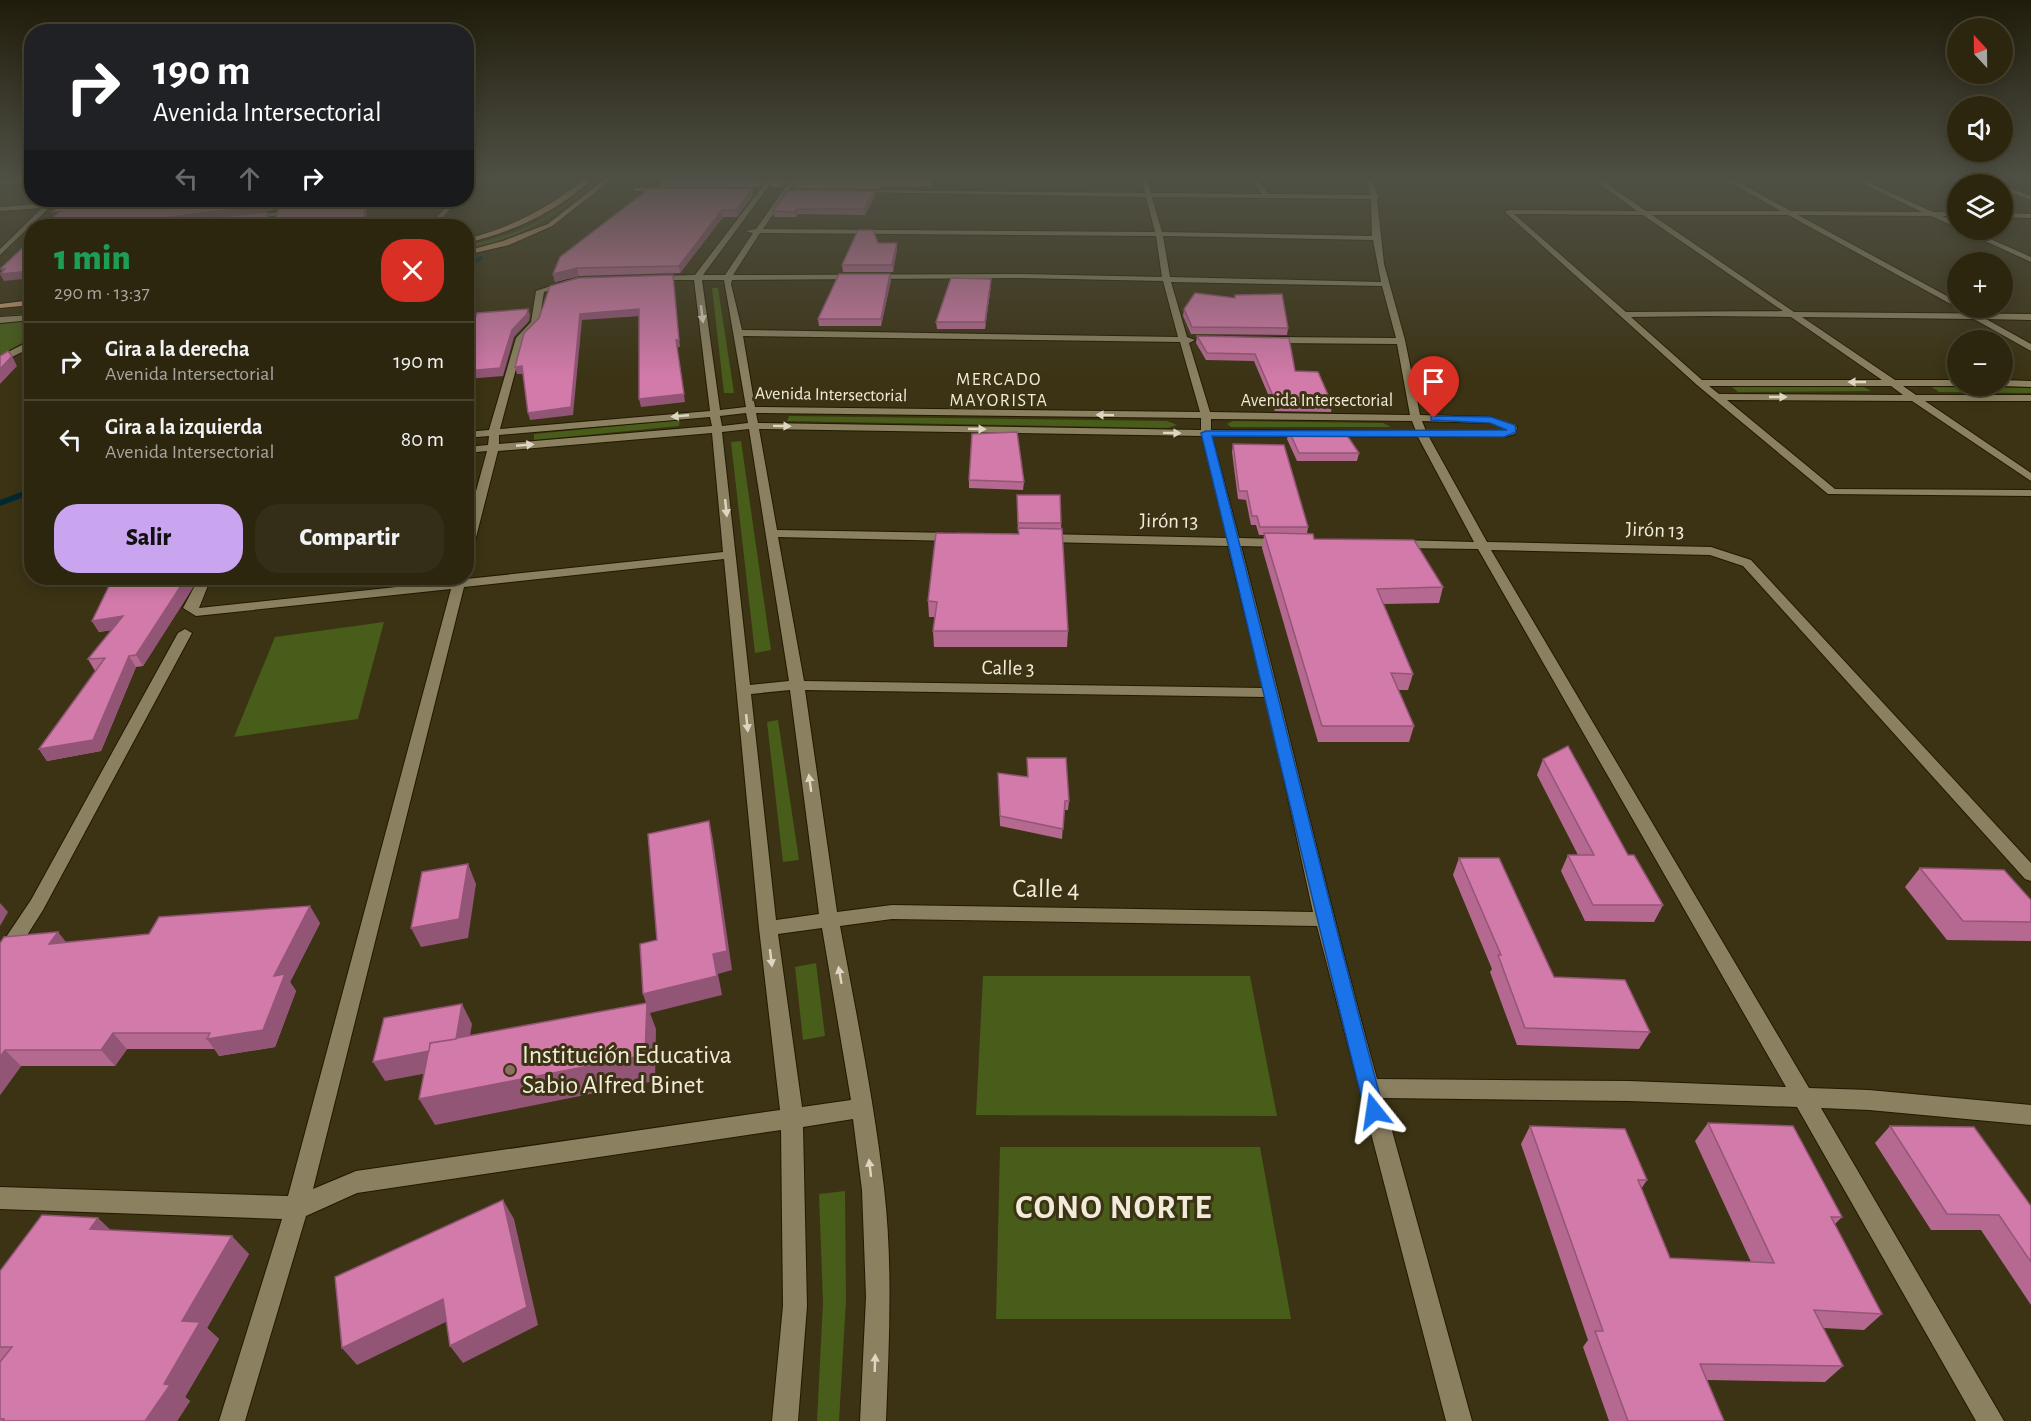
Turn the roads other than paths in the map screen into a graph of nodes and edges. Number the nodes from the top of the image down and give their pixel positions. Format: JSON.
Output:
{"nodes":[{"id":1,"x":493,"y":245,"type":"edge"},
{"id":2,"x":720,"y":245,"type":"edge"},
{"id":3,"x":747,"y":245,"type":"edge"},
{"id":4,"x":1161,"y":245,"type":"edge"},
{"id":5,"x":1377,"y":245,"type":"edge"},
{"id":6,"x":1545,"y":245,"type":"edge"},
{"id":7,"x":1692,"y":245,"type":"edge"},
{"id":8,"x":1847,"y":245,"type":"edge"},
{"id":9,"x":1999,"y":245,"type":"edge"},
{"id":10,"x":474,"y":251,"type":"edge"},
{"id":11,"x":2031,"y":260,"type":"edge"},
{"id":12,"x":727,"y":276,"type":"junction"},
{"id":13,"x":698,"y":277,"type":"junction"},
{"id":14,"x":650,"y":278,"type":"edge"},
{"id":15,"x":1166,"y":279,"type":"junction"},
{"id":16,"x":579,"y":280,"type":"edge"},
{"id":17,"x":1384,"y":284,"type":"junction"},
{"id":18,"x":24,"y":293,"type":"edge"},
{"id":19,"x":10,"y":294,"type":"dead end"},
{"id":20,"x":1947,"y":301,"type":"edge"},
{"id":21,"x":24,"y":303,"type":"edge"},
{"id":22,"x":0,"y":306,"type":"edge"},
{"id":23,"x":1792,"y":314,"type":"junction"},
{"id":24,"x":1622,"y":315,"type":"junction"},
{"id":25,"x":1947,"y":316,"type":"edge"},
{"id":26,"x":2013,"y":317,"type":"edge"},
{"id":27,"x":2031,"y":317,"type":"edge"},
{"id":28,"x":24,"y":318,"type":"edge"},
{"id":29,"x":1978,"y":318,"type":"edge"},
{"id":30,"x":0,"y":320,"type":"edge"},
{"id":31,"x":738,"y":333,"type":"junction"},
{"id":32,"x":1183,"y":340,"type":"junction"},
{"id":33,"x":1206,"y":340,"type":"edge"},
{"id":34,"x":1263,"y":340,"type":"edge"},
{"id":35,"x":1401,"y":341,"type":"junction"},
{"id":36,"x":24,"y":347,"type":"edge"},
{"id":37,"x":2031,"y":348,"type":"edge"},
{"id":38,"x":0,"y":360,"type":"edge"},
{"id":39,"x":1890,"y":382,"type":"junction"},
{"id":40,"x":1700,"y":383,"type":"junction"},
{"id":41,"x":1947,"y":383,"type":"edge"},
{"id":42,"x":2013,"y":383,"type":"edge"},
{"id":43,"x":2031,"y":384,"type":"edge"},
{"id":44,"x":1719,"y":397,"type":"junction"},
{"id":45,"x":1913,"y":397,"type":"junction"},
{"id":46,"x":2031,"y":398,"type":"edge"},
{"id":47,"x":752,"y":418,"type":"junction"},
{"id":48,"x":1415,"y":418,"type":"junction"},
{"id":49,"x":716,"y":421,"type":"junction"},
{"id":50,"x":1206,"y":425,"type":"junction"},
{"id":51,"x":494,"y":432,"type":"junction"},
{"id":52,"x":474,"y":434,"type":"edge"},
{"id":53,"x":1422,"y":434,"type":"junction"},
{"id":54,"x":493,"y":448,"type":"junction"},
{"id":55,"x":474,"y":449,"type":"edge"},
{"id":56,"x":2031,"y":478,"type":"edge"},
{"id":57,"x":2031,"y":493,"type":"edge"},
{"id":58,"x":474,"y":522,"type":"edge"},
{"id":59,"x":771,"y":533,"type":"junction"},
{"id":60,"x":973,"y":537,"type":"edge"},
{"id":61,"x":1032,"y":538,"type":"edge"},
{"id":62,"x":1234,"y":542,"type":"junction"},
{"id":63,"x":1293,"y":543,"type":"edge"},
{"id":64,"x":1388,"y":544,"type":"edge"},
{"id":65,"x":1482,"y":545,"type":"junction"},
{"id":66,"x":730,"y":555,"type":"junction"},
{"id":67,"x":474,"y":579,"type":"edge"},
{"id":68,"x":201,"y":585,"type":"edge"},
{"id":69,"x":419,"y":585,"type":"edge"},
{"id":70,"x":459,"y":585,"type":"edge"},
{"id":71,"x":185,"y":633,"type":"dead end"},
{"id":72,"x":797,"y":685,"type":"junction"},
{"id":73,"x":744,"y":690,"type":"junction"},
{"id":74,"x":1272,"y":693,"type":"junction"},
{"id":75,"x":2031,"y":874,"type":"edge"},
{"id":76,"x":829,"y":918,"type":"junction"},
{"id":77,"x":1324,"y":919,"type":"junction"},
{"id":78,"x":768,"y":928,"type":"junction"},
{"id":79,"x":0,"y":962,"type":"edge"},
{"id":80,"x":1368,"y":1088,"type":"junction"},
{"id":81,"x":1801,"y":1097,"type":"junction"},
{"id":82,"x":863,"y":1108,"type":"junction"},
{"id":83,"x":2031,"y":1115,"type":"edge"},
{"id":84,"x":792,"y":1117,"type":"junction"},
{"id":85,"x":0,"y":1198,"type":"edge"},
{"id":86,"x":297,"y":1208,"type":"junction"},
{"id":87,"x":231,"y":1421,"type":"edge"},
{"id":88,"x":785,"y":1421,"type":"edge"},
{"id":89,"x":873,"y":1421,"type":"edge"},
{"id":90,"x":1458,"y":1421,"type":"edge"},
{"id":91,"x":1991,"y":1421,"type":"edge"}],
"edges":[{"from":1,"to":10,"type":"main road"},
{"from":2,"to":13,"type":"street"},
{"from":3,"to":12,"type":"street"},
{"from":4,"to":15,"type":"street"},
{"from":5,"to":17,"type":"street"},
{"from":6,"to":24,"type":"street"},
{"from":7,"to":23,"type":"street"},
{"from":8,"to":20,"type":"street"},
{"from":9,"to":11,"type":"street"},
{"from":12,"to":13,"type":"street"},
{"from":12,"to":15,"type":"street"},
{"from":12,"to":31,"type":"street"},
{"from":13,"to":14,"type":"street"},
{"from":13,"to":49,"type":"street","one_way":true},
{"from":15,"to":17,"type":"street"},
{"from":15,"to":32,"type":"street"},
{"from":16,"to":51,"type":"street"},
{"from":17,"to":35,"type":"street"},
{"from":18,"to":19,"type":"main road"},
{"from":21,"to":22,"type":"main road"},
{"from":23,"to":24,"type":"street"},
{"from":23,"to":25,"type":"street"},
{"from":23,"to":39,"type":"street"},
{"from":24,"to":40,"type":"street"},
{"from":26,"to":27,"type":"street"},
{"from":28,"to":30,"type":"street"},
{"from":29,"to":37,"type":"street"},
{"from":31,"to":32,"type":"street"},
{"from":31,"to":47,"type":"street"},
{"from":32,"to":33,"type":"street"},
{"from":32,"to":50,"type":"street"},
{"from":34,"to":35,"type":"street"},
{"from":35,"to":48,"type":"street"},
{"from":36,"to":38,"type":"street"},
{"from":39,"to":40,"type":"street","one_way":true},
{"from":39,"to":41,"type":"street"},
{"from":39,"to":45,"type":"street"},
{"from":40,"to":44,"type":"street"},
{"from":42,"to":43,"type":"street"},
{"from":44,"to":45,"type":"street","one_way":true},
{"from":44,"to":57,"type":"street"},
{"from":45,"to":46,"type":"street"},
{"from":45,"to":56,"type":"street"},
{"from":47,"to":49,"type":"street","name":"Avenida Intersectorial"},
{"from":47,"to":49,"type":"street","name":"Avenida Intersectorial"},
{"from":47,"to":50,"type":"street","name":"Avenida Intersectorial","one_way":true},
{"from":50,"to":47,"type":"street","name":"Avenida Intersectorial","one_way":true},
{"from":47,"to":59,"type":"street"},
{"from":48,"to":50,"type":"street","name":"Avenida Intersectorial"},
{"from":48,"to":53,"type":"street"},
{"from":48,"to":53,"type":"street","name":"Avenida Intersectorial"},
{"from":49,"to":51,"type":"street","name":"Avenida Intersectorial","one_way":true},
{"from":54,"to":49,"type":"street","name":"Avenida Intersectorial","one_way":true},
{"from":49,"to":66,"type":"street","one_way":true},
{"from":50,"to":53,"type":"street","name":"Avenida Intersectorial"},
{"from":50,"to":62,"type":"street"},
{"from":51,"to":52,"type":"street","name":"Avenida Intersectorial"},
{"from":51,"to":54,"type":"street"},
{"from":53,"to":65,"type":"street"},
{"from":54,"to":55,"type":"street","name":"Avenida Intersectorial"},
{"from":54,"to":58,"type":"street"},
{"from":59,"to":60,"type":"street"},
{"from":59,"to":72,"type":"street"},
{"from":61,"to":62,"type":"street","name":"Jirón 13"},
{"from":62,"to":63,"type":"street","name":"Jirón 13"},
{"from":62,"to":74,"type":"street"},
{"from":64,"to":65,"type":"street","name":"Jirón 13"},
{"from":65,"to":75,"type":"street","name":"Jirón 13"},
{"from":65,"to":81,"type":"street"},
{"from":66,"to":67,"type":"street"},
{"from":66,"to":73,"type":"street"},
{"from":68,"to":69,"type":"street"},
{"from":70,"to":86,"type":"street"},
{"from":71,"to":79,"type":"street"},
{"from":72,"to":73,"type":"street","name":"Calle 3"},
{"from":72,"to":74,"type":"street","name":"Calle 3"},
{"from":76,"to":72,"type":"street","one_way":true},
{"from":73,"to":78,"type":"street","one_way":true},
{"from":74,"to":77,"type":"street"},
{"from":76,"to":77,"type":"street","name":"Calle 4"},
{"from":76,"to":78,"type":"street","name":"Calle 4"},
{"from":82,"to":76,"type":"street","one_way":true},
{"from":77,"to":80,"type":"street"},
{"from":78,"to":84,"type":"street","one_way":true},
{"from":80,"to":81,"type":"street"},
{"from":80,"to":90,"type":"street"},
{"from":81,"to":83,"type":"street"},
{"from":81,"to":91,"type":"street"},
{"from":82,"to":84,"type":"street"},
{"from":89,"to":82,"type":"street","one_way":true},
{"from":84,"to":86,"type":"street"},
{"from":84,"to":88,"type":"street"},
{"from":85,"to":86,"type":"street"},
{"from":86,"to":87,"type":"street"}]}
